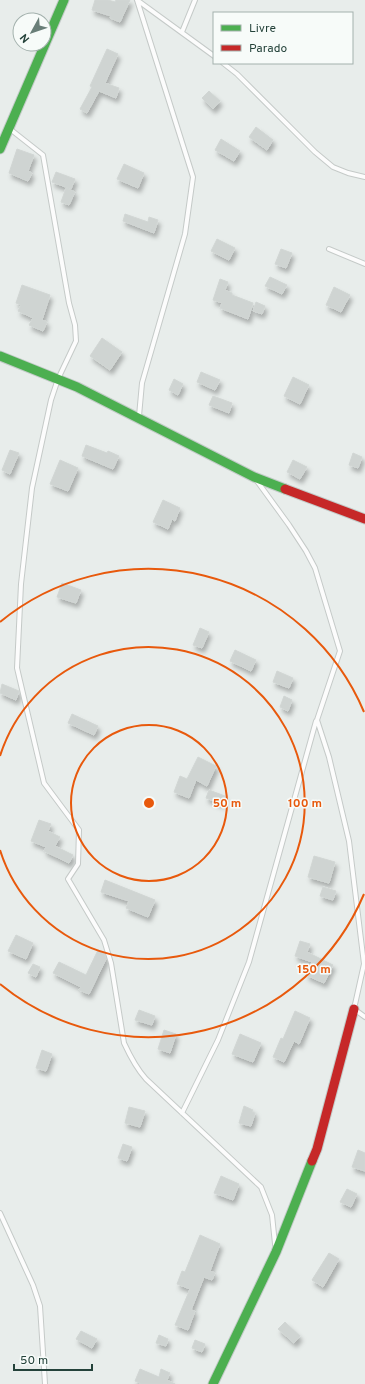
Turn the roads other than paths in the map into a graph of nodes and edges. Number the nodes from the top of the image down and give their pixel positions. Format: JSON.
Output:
{"nodes":[{"id":1,"x":64,"y":0,"type":"edge"},
{"id":2,"x":137,"y":0,"type":"edge"},
{"id":3,"x":195,"y":0,"type":"edge"},
{"id":4,"x":182,"y":32,"type":"junction"},
{"id":5,"x":213,"y":55,"type":"edge"},
{"id":6,"x":224,"y":64,"type":"edge"},
{"id":7,"x":9,"y":129,"type":"junction"},
{"id":8,"x":0,"y":149,"type":"edge"},
{"id":9,"x":365,"y":176,"type":"edge"},
{"id":10,"x":329,"y":249,"type":"dead end"},
{"id":11,"x":365,"y":264,"type":"edge"},
{"id":12,"x":0,"y":356,"type":"edge"},
{"id":13,"x":58,"y":380,"type":"junction"},
{"id":14,"x":139,"y":419,"type":"junction"},
{"id":15,"x":254,"y":477,"type":"junction"},
{"id":16,"x":365,"y":520,"type":"edge"},
{"id":17,"x":317,"y":720,"type":"junction"},
{"id":18,"x":354,"y":1009,"type":"junction"},
{"id":19,"x":365,"y":1017,"type":"edge"},
{"id":20,"x":182,"y":1113,"type":"junction"},
{"id":21,"x":0,"y":1212,"type":"edge"},
{"id":22,"x":276,"y":1252,"type":"junction"},
{"id":23,"x":45,"y":1384,"type":"edge"},
{"id":24,"x":214,"y":1384,"type":"edge"}],
"edges":[{"from":1,"to":7,"type":"street"},
{"from":2,"to":4,"type":"lane"},
{"from":2,"to":14,"type":"lane"},
{"from":3,"to":4,"type":"lane"},
{"from":4,"to":5,"type":"lane"},
{"from":6,"to":9,"type":"lane"},
{"from":7,"to":8,"type":"street"},
{"from":7,"to":13,"type":"lane"},
{"from":10,"to":11,"type":"lane"},
{"from":12,"to":13,"type":"street"},
{"from":13,"to":14,"type":"street"},
{"from":13,"to":20,"type":"lane"},
{"from":14,"to":15,"type":"street"},
{"from":15,"to":16,"type":"street"},
{"from":15,"to":17,"type":"lane"},
{"from":17,"to":18,"type":"lane"},
{"from":17,"to":20,"type":"lane"},
{"from":18,"to":19,"type":"lane"},
{"from":18,"to":22,"type":"street"},
{"from":20,"to":22,"type":"lane"},
{"from":21,"to":23,"type":"lane"},
{"from":22,"to":24,"type":"street"}]}
